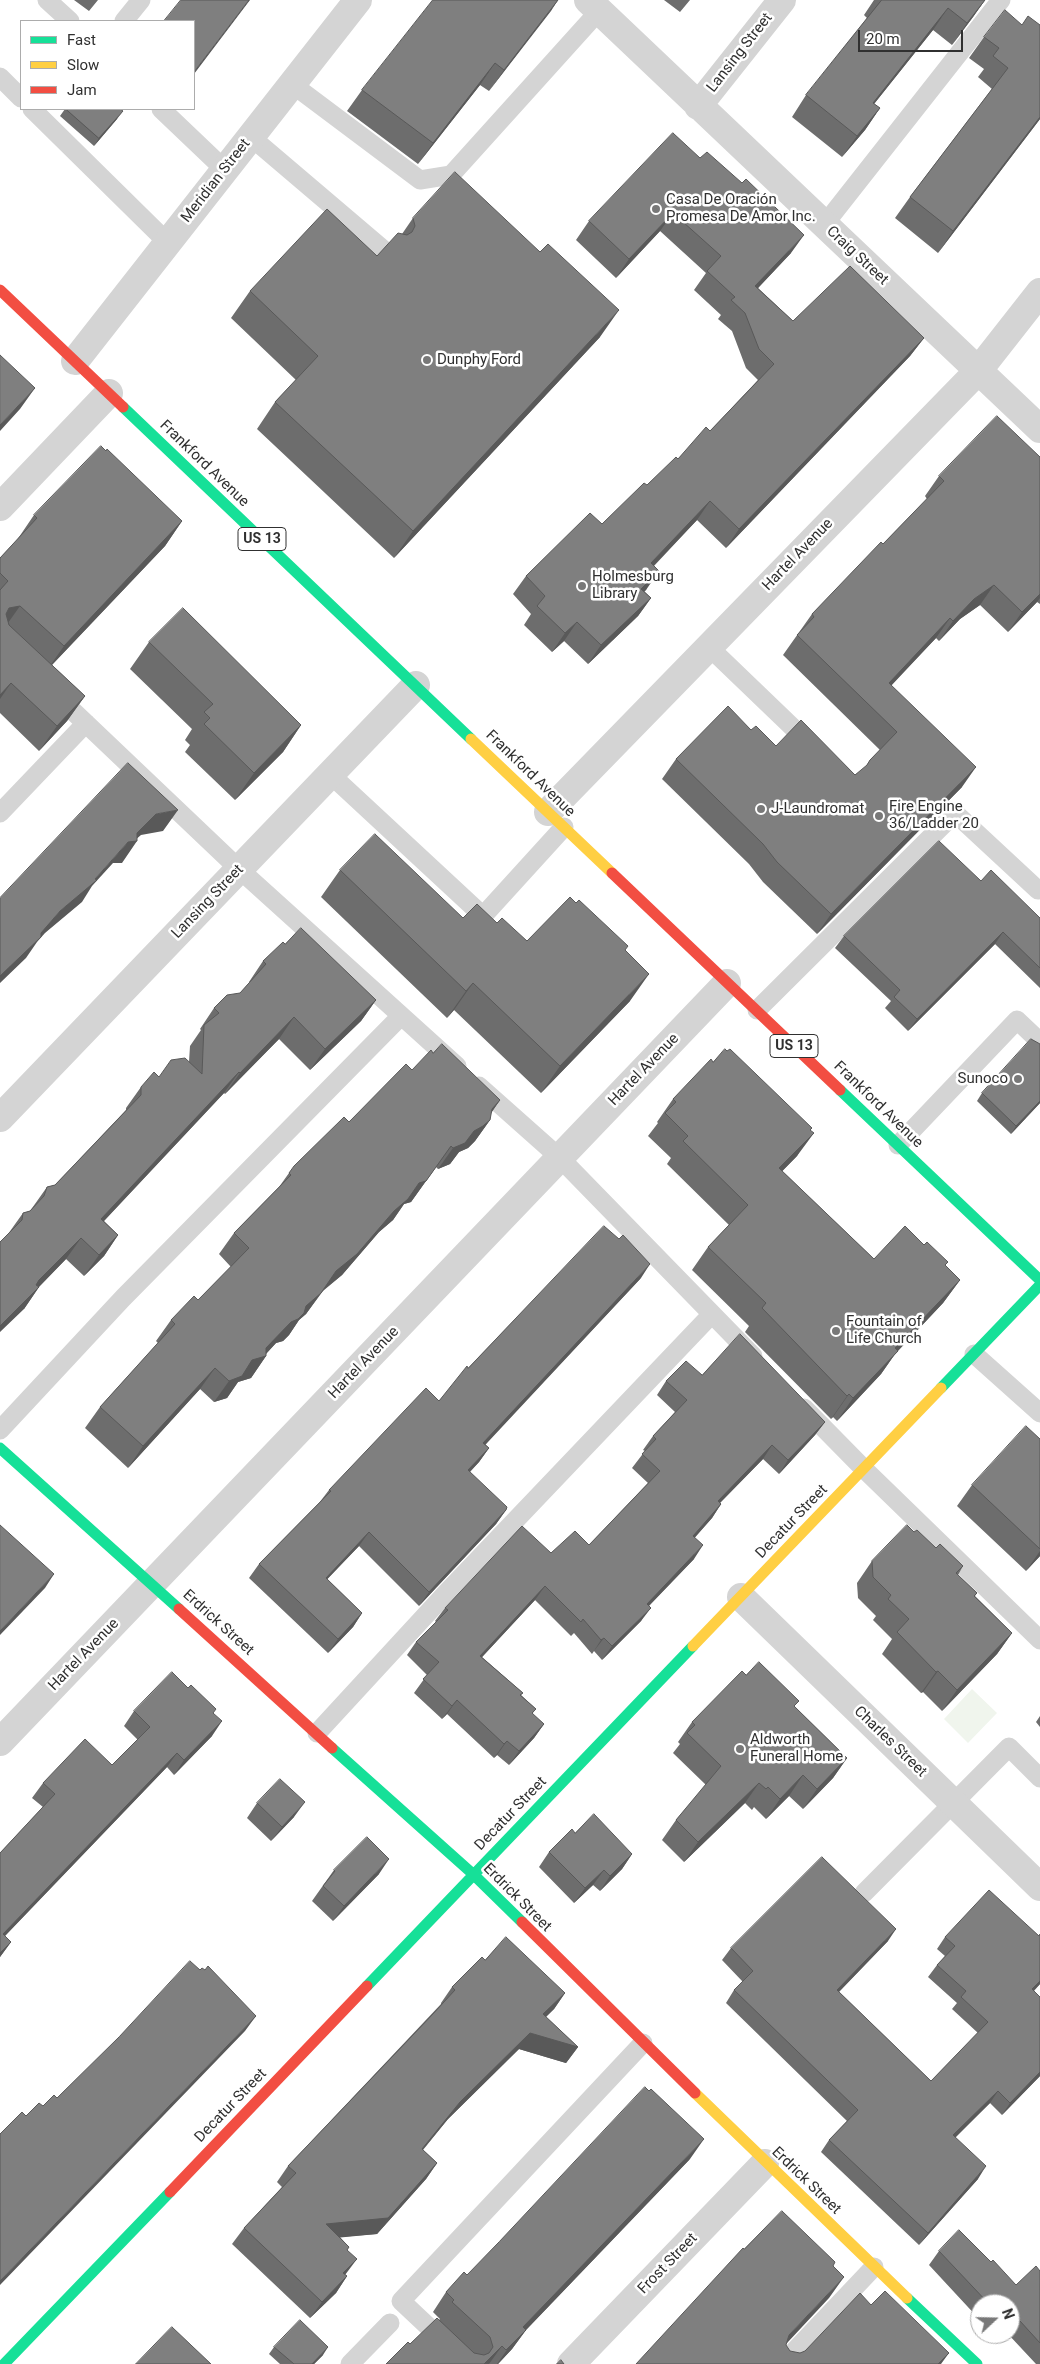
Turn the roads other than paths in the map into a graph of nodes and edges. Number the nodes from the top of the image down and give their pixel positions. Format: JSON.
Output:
{"nodes":[{"id":1,"x":47,"y":0,"type":"edge"},
{"id":2,"x":141,"y":0,"type":"edge"},
{"id":3,"x":358,"y":0,"type":"edge"},
{"id":4,"x":782,"y":0,"type":"edge"},
{"id":5,"x":1001,"y":0,"type":"edge"},
{"id":6,"x":593,"y":5,"type":"edge"},
{"id":7,"x":69,"y":20,"type":"edge"},
{"id":8,"x":125,"y":20,"type":"edge"},
{"id":9,"x":0,"y":77,"type":"edge"},
{"id":10,"x":292,"y":84,"type":"junction"},
{"id":11,"x":20,"y":97,"type":"edge"},
{"id":12,"x":698,"y":106,"type":"junction"},
{"id":13,"x":33,"y":110,"type":"edge"},
{"id":14,"x":162,"y":110,"type":"edge"},
{"id":15,"x":250,"y":137,"type":"junction"},
{"id":16,"x":225,"y":170,"type":"junction"},
{"id":17,"x":824,"y":225,"type":"junction"},
{"id":18,"x":168,"y":243,"type":"junction"},
{"id":19,"x":385,"y":251,"type":"edge"},
{"id":20,"x":0,"y":290,"type":"edge"},
{"id":21,"x":1040,"y":292,"type":"edge"},
{"id":22,"x":75,"y":361,"type":"junction"},
{"id":23,"x":978,"y":370,"type":"junction"},
{"id":24,"x":108,"y":393,"type":"junction"},
{"id":25,"x":1040,"y":428,"type":"edge"},
{"id":26,"x":0,"y":507,"type":"edge"},
{"id":27,"x":709,"y":647,"type":"junction"},
{"id":28,"x":43,"y":682,"type":"edge"},
{"id":29,"x":416,"y":685,"type":"junction"},
{"id":30,"x":86,"y":723,"type":"junction"},
{"id":31,"x":824,"y":757,"type":"edge"},
{"id":32,"x":330,"y":774,"type":"junction"},
{"id":33,"x":0,"y":813,"type":"edge"},
{"id":34,"x":556,"y":820,"type":"junction"},
{"id":35,"x":239,"y":869,"type":"junction"},
{"id":36,"x":1038,"y":890,"type":"dead end"},
{"id":37,"x":728,"y":983,"type":"junction"},
{"id":38,"x":757,"y":1010,"type":"junction"},
{"id":39,"x":401,"y":1016,"type":"junction"},
{"id":40,"x":1040,"y":1042,"type":"edge"},
{"id":41,"x":0,"y":1118,"type":"edge"},
{"id":42,"x":898,"y":1145,"type":"junction"},
{"id":43,"x":560,"y":1158,"type":"junction"},
{"id":44,"x":1040,"y":1280,"type":"edge"},
{"id":45,"x":1040,"y":1285,"type":"edge"},
{"id":46,"x":712,"y":1314,"type":"junction"},
{"id":47,"x":974,"y":1354,"type":"junction"},
{"id":48,"x":767,"y":1371,"type":"edge"},
{"id":49,"x":794,"y":1399,"type":"edge"},
{"id":50,"x":1040,"y":1413,"type":"edge"},
{"id":51,"x":0,"y":1430,"type":"edge"},
{"id":52,"x":0,"y":1448,"type":"edge"},
{"id":53,"x":864,"y":1469,"type":"junction"},
{"id":54,"x":152,"y":1583,"type":"junction"},
{"id":55,"x":741,"y":1597,"type":"junction"},
{"id":56,"x":1040,"y":1640,"type":"edge"},
{"id":57,"x":317,"y":1733,"type":"junction"},
{"id":58,"x":0,"y":1742,"type":"edge"},
{"id":59,"x":1040,"y":1778,"type":"edge"},
{"id":60,"x":953,"y":1803,"type":"junction"},
{"id":61,"x":474,"y":1875,"type":"junction"},
{"id":62,"x":1040,"y":1887,"type":"edge"},
{"id":63,"x":864,"y":1893,"type":"dead end"},
{"id":64,"x":643,"y":2043,"type":"junction"},
{"id":65,"x":765,"y":2163,"type":"junction"},
{"id":66,"x":874,"y":2267,"type":"junction"},
{"id":67,"x":390,"y":2323,"type":"dead end"},
{"id":68,"x":4,"y":2364,"type":"edge"},
{"id":69,"x":350,"y":2364,"type":"edge"},
{"id":70,"x":468,"y":2364,"type":"edge"},
{"id":71,"x":571,"y":2364,"type":"edge"},
{"id":72,"x":782,"y":2364,"type":"edge"},
{"id":73,"x":977,"y":2364,"type":"edge"}],
"edges":[{"from":1,"to":7,"type":"lane"},
{"from":2,"to":8,"type":"lane"},
{"from":3,"to":10,"type":"street","name":"Meridian Street"},
{"from":4,"to":12,"type":"street","name":"Lansing Street"},
{"from":5,"to":17,"type":"lane"},
{"from":6,"to":10,"type":"lane"},
{"from":6,"to":12,"type":"street","name":"Craig Street"},
{"from":9,"to":11,"type":"lane"},
{"from":10,"to":15,"type":"street","name":"Meridian Street"},
{"from":12,"to":17,"type":"street","name":"Craig Street"},
{"from":13,"to":18,"type":"lane"},
{"from":14,"to":16,"type":"lane"},
{"from":15,"to":16,"type":"street","name":"Meridian Street"},
{"from":15,"to":19,"type":"lane"},
{"from":16,"to":18,"type":"street","name":"Meridian Street"},
{"from":17,"to":23,"type":"street","name":"Craig Street"},
{"from":18,"to":22,"type":"street","name":"Meridian Street"},
{"from":20,"to":22,"type":"street","name":"Frankford Avenue","number":"US 13"},
{"from":21,"to":23,"type":"street","name":"Hartel Avenue"},
{"from":22,"to":24,"type":"street","name":"Frankford Avenue","number":"US 13"},
{"from":23,"to":25,"type":"street","name":"Craig Street"},
{"from":23,"to":27,"type":"street","name":"Hartel Avenue"},
{"from":24,"to":26,"type":"street"},
{"from":24,"to":29,"type":"street","name":"Frankford Avenue","number":"US 13"},
{"from":27,"to":31,"type":"lane"},
{"from":27,"to":34,"type":"street","name":"Hartel Avenue"},
{"from":28,"to":30,"type":"lane"},
{"from":29,"to":32,"type":"street","name":"Lansing Street"},
{"from":29,"to":34,"type":"street","name":"Frankford Avenue","number":"US 13"},
{"from":30,"to":33,"type":"lane"},
{"from":30,"to":35,"type":"lane"},
{"from":32,"to":34,"type":"lane"},
{"from":32,"to":35,"type":"street","name":"Lansing Street"},
{"from":34,"to":37,"type":"street","name":"Frankford Avenue","number":"US 13"},
{"from":35,"to":39,"type":"lane"},
{"from":35,"to":41,"type":"street","name":"Lansing Street"},
{"from":36,"to":38,"type":"lane"},
{"from":37,"to":38,"type":"street","name":"Frankford Avenue","number":"US 13"},
{"from":37,"to":43,"type":"street","name":"Hartel Avenue"},
{"from":38,"to":42,"type":"street","name":"Frankford Avenue","number":"US 13"},
{"from":39,"to":43,"type":"lane"},
{"from":39,"to":51,"type":"lane"},
{"from":40,"to":42,"type":"lane"},
{"from":42,"to":44,"type":"street","name":"Frankford Avenue","number":"US 13"},
{"from":43,"to":46,"type":"lane"},
{"from":43,"to":54,"type":"street","name":"Hartel Avenue"},
{"from":45,"to":47,"type":"street","name":"Decatur Street"},
{"from":46,"to":48,"type":"lane"},
{"from":46,"to":57,"type":"lane"},
{"from":47,"to":50,"type":"lane"},
{"from":47,"to":53,"type":"street","name":"Decatur Street"},
{"from":49,"to":53,"type":"lane"},
{"from":52,"to":54,"type":"street","name":"Erdrick Street"},
{"from":53,"to":55,"type":"street","name":"Decatur Street"},
{"from":53,"to":56,"type":"lane"},
{"from":54,"to":57,"type":"street","name":"Erdrick Street"},
{"from":54,"to":58,"type":"street","name":"Hartel Avenue"},
{"from":55,"to":60,"type":"street","name":"Charles Street"},
{"from":55,"to":61,"type":"street","name":"Decatur Street"},
{"from":57,"to":61,"type":"street","name":"Erdrick Street"},
{"from":59,"to":60,"type":"lane"},
{"from":60,"to":62,"type":"street","name":"Charles Street"},
{"from":60,"to":63,"type":"lane"},
{"from":61,"to":64,"type":"street","name":"Erdrick Street"},
{"from":61,"to":68,"type":"street","name":"Decatur Street"},
{"from":64,"to":65,"type":"street","name":"Erdrick Street"},
{"from":64,"to":70,"type":"lane"},
{"from":65,"to":66,"type":"street","name":"Erdrick Street"},
{"from":65,"to":71,"type":"street","name":"Frost Street"},
{"from":66,"to":72,"type":"lane"},
{"from":66,"to":73,"type":"street","name":"Erdrick Street"},
{"from":67,"to":69,"type":"lane"}]}
